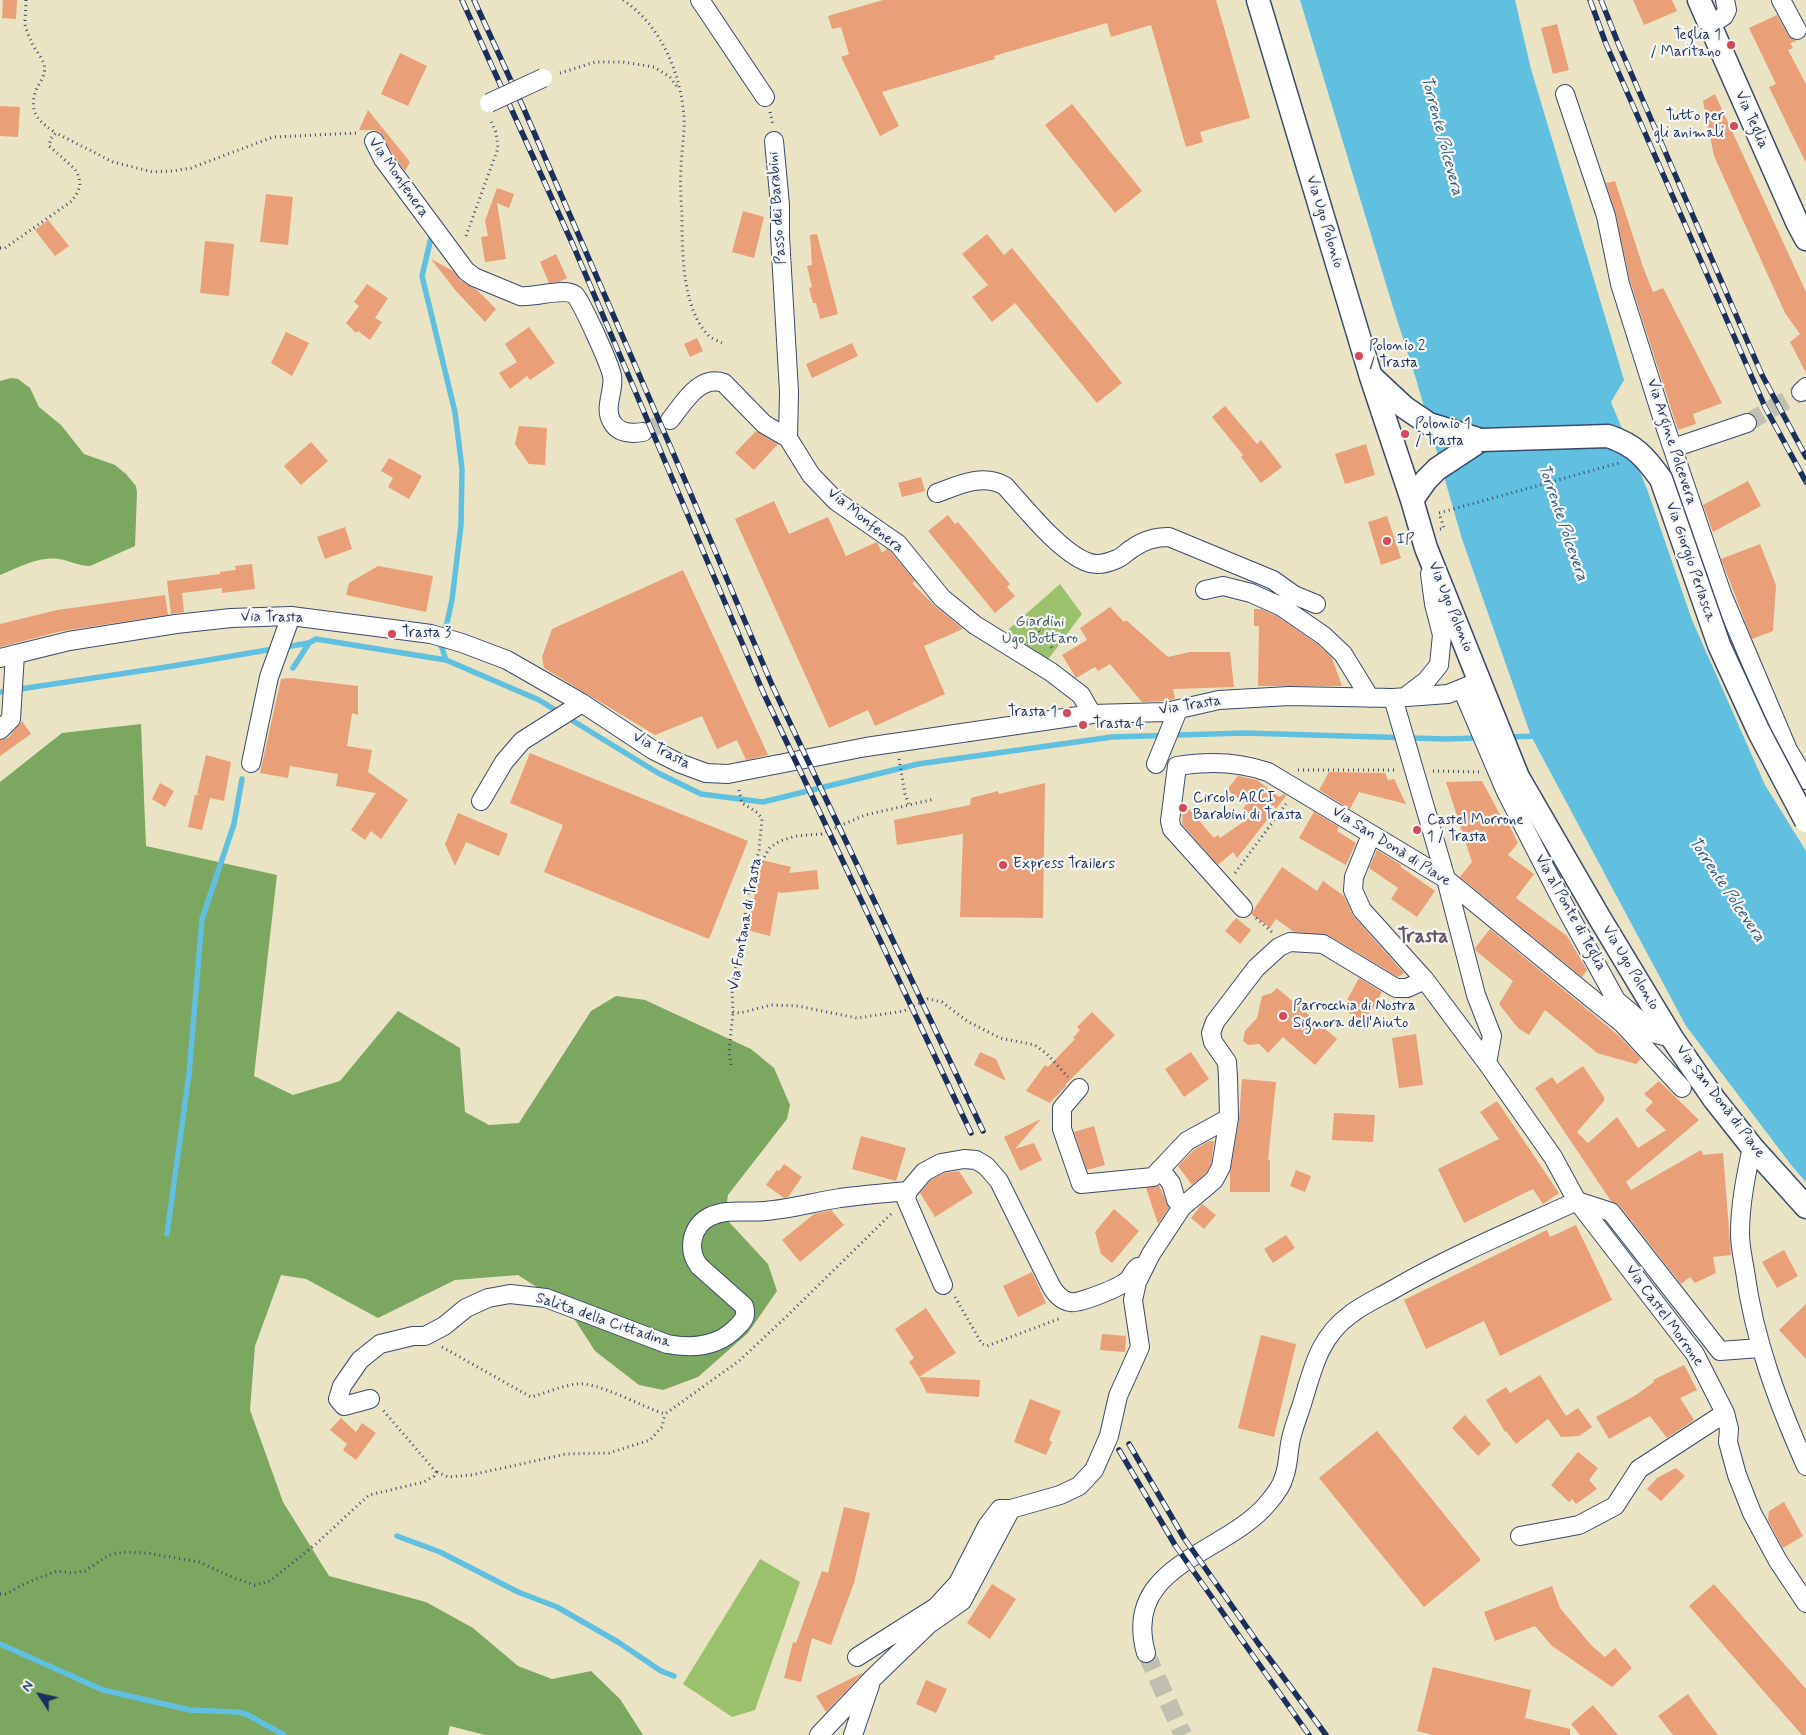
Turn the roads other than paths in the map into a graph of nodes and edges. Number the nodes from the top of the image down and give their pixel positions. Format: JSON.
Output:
{"nodes":[{"id":1,"x":700,"y":0,"type":"edge"},
{"id":2,"x":1258,"y":0,"type":"edge"},
{"id":3,"x":1698,"y":0,"type":"edge"},
{"id":4,"x":1725,"y":0,"type":"edge"},
{"id":5,"x":1781,"y":0,"type":"edge"},
{"id":6,"x":1710,"y":25,"type":"junction"},
{"id":7,"x":1797,"y":30,"type":"dead end"},
{"id":8,"x":542,"y":78,"type":"road end"},
{"id":9,"x":1565,"y":94,"type":"dead end"},
{"id":10,"x":765,"y":97,"type":"road end"},
{"id":11,"x":489,"y":103,"type":"road end"},
{"id":12,"x":774,"y":141,"type":"road end"},
{"id":13,"x":374,"y":142,"type":"road end"},
{"id":14,"x":1806,"y":239,"type":"edge"},
{"id":15,"x":1371,"y":377,"type":"junction"},
{"id":16,"x":670,"y":420,"type":"tunnel mouth"},
{"id":17,"x":1748,"y":423,"type":"tunnel mouth"},
{"id":18,"x":643,"y":432,"type":"tunnel mouth"},
{"id":19,"x":788,"y":438,"type":"junction"},
{"id":20,"x":1481,"y":440,"type":"junction"},
{"id":21,"x":1673,"y":448,"type":"junction"},
{"id":22,"x":938,"y":493,"type":"dead end"},
{"id":23,"x":1416,"y":493,"type":"junction"},
{"id":24,"x":1426,"y":548,"type":"junction"},
{"id":25,"x":1205,"y":590,"type":"dead end"},
{"id":26,"x":1316,"y":604,"type":"dead end"},
{"id":27,"x":291,"y":616,"type":"junction"},
{"id":28,"x":10,"y":658,"type":"edge"},
{"id":29,"x":1474,"y":693,"type":"junction"},
{"id":30,"x":1370,"y":698,"type":"junction"},
{"id":31,"x":1398,"y":702,"type":"junction"},
{"id":32,"x":576,"y":706,"type":"junction"},
{"id":33,"x":1092,"y":714,"type":"junction"},
{"id":34,"x":1176,"y":715,"type":"junction"},
{"id":35,"x":5,"y":724,"type":"edge"},
{"id":36,"x":251,"y":763,"type":"dead end"},
{"id":37,"x":1156,"y":764,"type":"dead end"},
{"id":38,"x":1501,"y":765,"type":"junction"},
{"id":39,"x":1806,"y":780,"type":"edge"},
{"id":40,"x":481,"y":801,"type":"dead end"},
{"id":41,"x":1806,"y":822,"type":"edge"},
{"id":42,"x":1371,"y":835,"type":"junction"},
{"id":43,"x":1446,"y":879,"type":"junction"},
{"id":44,"x":1243,"y":908,"type":"road end"},
{"id":45,"x":1425,"y":980,"type":"junction"},
{"id":46,"x":1609,"y":1004,"type":"junction"},
{"id":47,"x":1672,"y":1038,"type":"junction"},
{"id":48,"x":1487,"y":1063,"type":"junction"},
{"id":49,"x":1079,"y":1088,"type":"road end"},
{"id":50,"x":1682,"y":1088,"type":"dead end"},
{"id":51,"x":1229,"y":1118,"type":"junction"},
{"id":52,"x":1752,"y":1147,"type":"junction"},
{"id":53,"x":1160,"y":1169,"type":"junction"},
{"id":54,"x":908,"y":1191,"type":"junction"},
{"id":55,"x":1577,"y":1201,"type":"junction"},
{"id":56,"x":1182,"y":1206,"type":"junction"},
{"id":57,"x":1806,"y":1207,"type":"edge"},
{"id":58,"x":1151,"y":1254,"type":"junction"},
{"id":59,"x":942,"y":1283,"type":"road end"},
{"id":60,"x":1760,"y":1348,"type":"junction"},
{"id":61,"x":370,"y":1399,"type":"road end"},
{"id":62,"x":1725,"y":1413,"type":"junction"},
{"id":63,"x":1806,"y":1466,"type":"edge"},
{"id":64,"x":1012,"y":1509,"type":"junction"},
{"id":65,"x":1520,"y":1536,"type":"dead end"},
{"id":66,"x":1806,"y":1603,"type":"edge"},
{"id":67,"x":1146,"y":1653,"type":"tunnel mouth"},
{"id":68,"x":857,"y":1657,"type":"dead end"},
{"id":69,"x":873,"y":1678,"type":"junction"},
{"id":70,"x":819,"y":1735,"type":"edge"},
{"id":71,"x":853,"y":1735,"type":"edge"}],
"edges":[{"from":1,"to":10,"type":"street"},
{"from":2,"to":15,"type":"main road","name":"Via Ugo Polonio"},
{"from":3,"to":6,"type":"main road","name":"Via Teglia"},
{"from":4,"to":6,"type":"street"},
{"from":5,"to":7,"type":"street"},
{"from":6,"to":14,"type":"main road","name":"Via Teglia"},
{"from":8,"to":11,"type":"street","bridge":true},
{"from":9,"to":21,"type":"street","name":"Via Argine Polcevera"},
{"from":12,"to":19,"type":"street","name":"Passo dei Barabini"},
{"from":13,"to":18,"type":"street","name":"Via Monfenera"},
{"from":15,"to":20,"type":"main road","name":"Via Giorgio Perlasca"},
{"from":15,"to":23,"type":"main road","name":"Via Ugo Polonio"},
{"from":16,"to":19,"type":"street","name":"Via Monfenera"},
{"from":17,"to":21,"type":"street"},
{"from":19,"to":33,"type":"street","name":"Via Monfenera"},
{"from":20,"to":23,"type":"main road"},
{"from":20,"to":41,"type":"main road","name":"Via Giorgio Perlasca","bridge":true},
{"from":21,"to":39,"type":"street","name":"Via Argine Polcevera"},
{"from":22,"to":26,"type":"street"},
{"from":23,"to":24,"type":"main road","name":"Via Ugo Polonio"},
{"from":24,"to":29,"type":"main road","name":"Via Ugo Polonio"},
{"from":24,"to":31,"type":"street"},
{"from":25,"to":30,"type":"street"},
{"from":27,"to":28,"type":"street","name":"Via Trasta"},
{"from":27,"to":32,"type":"street","name":"Via Trasta"},
{"from":27,"to":36,"type":"street"},
{"from":28,"to":35,"type":"street"},
{"from":29,"to":31,"type":"street","name":"Via Trasta"},
{"from":29,"to":38,"type":"main road","name":"Via Ugo Polonio"},
{"from":30,"to":31,"type":"street","name":"Via Trasta"},
{"from":30,"to":34,"type":"street","name":"Via Trasta"},
{"from":31,"to":43,"type":"street"},
{"from":32,"to":33,"type":"street","name":"Via Trasta"},
{"from":32,"to":40,"type":"street"},
{"from":33,"to":34,"type":"street","name":"Via Trasta"},
{"from":34,"to":37,"type":"street"},
{"from":38,"to":46,"type":"street","name":"Via al Ponte di Teglia"},
{"from":38,"to":47,"type":"main road","name":"Via Ugo Polonio"},
{"from":42,"to":43,"type":"street","name":"Via San Donà di Piave"},
{"from":42,"to":44,"type":"street","name":"Via San Donà di Piave"},
{"from":42,"to":45,"type":"street","name":"Via Castel Morrone"},
{"from":43,"to":46,"type":"street","name":"Via San Donà di Piave"},
{"from":43,"to":48,"type":"street"},
{"from":45,"to":48,"type":"street","name":"Via Castel Morrone"},
{"from":45,"to":51,"type":"street"},
{"from":46,"to":47,"type":"street","name":"Via San Donà di Piave"},
{"from":46,"to":50,"type":"street","name":"Via San Donà di Piave"},
{"from":47,"to":52,"type":"main road","name":"Via San Donà di Piave"},
{"from":48,"to":55,"type":"street","name":"Via Castel Morrone"},
{"from":49,"to":53,"type":"street"},
{"from":51,"to":53,"type":"street"},
{"from":51,"to":56,"type":"street"},
{"from":52,"to":57,"type":"main road","name":"Via San Donà di Piave"},
{"from":52,"to":60,"type":"street"},
{"from":53,"to":56,"type":"street"},
{"from":54,"to":58,"type":"street"},
{"from":54,"to":59,"type":"street"},
{"from":54,"to":61,"type":"street","name":"Salita della Cittadina"},
{"from":55,"to":60,"type":"street"},
{"from":55,"to":62,"type":"street","name":"Via Castel Morrone"},
{"from":55,"to":67,"type":"street"},
{"from":56,"to":58,"type":"street"},
{"from":58,"to":64,"type":"street"},
{"from":60,"to":63,"type":"street"},
{"from":62,"to":65,"type":"street"},
{"from":62,"to":66,"type":"street","name":"Via Castel Morrone"},
{"from":64,"to":68,"type":"street"},
{"from":64,"to":69,"type":"street"},
{"from":69,"to":70,"type":"street"},
{"from":69,"to":71,"type":"street"}]}
